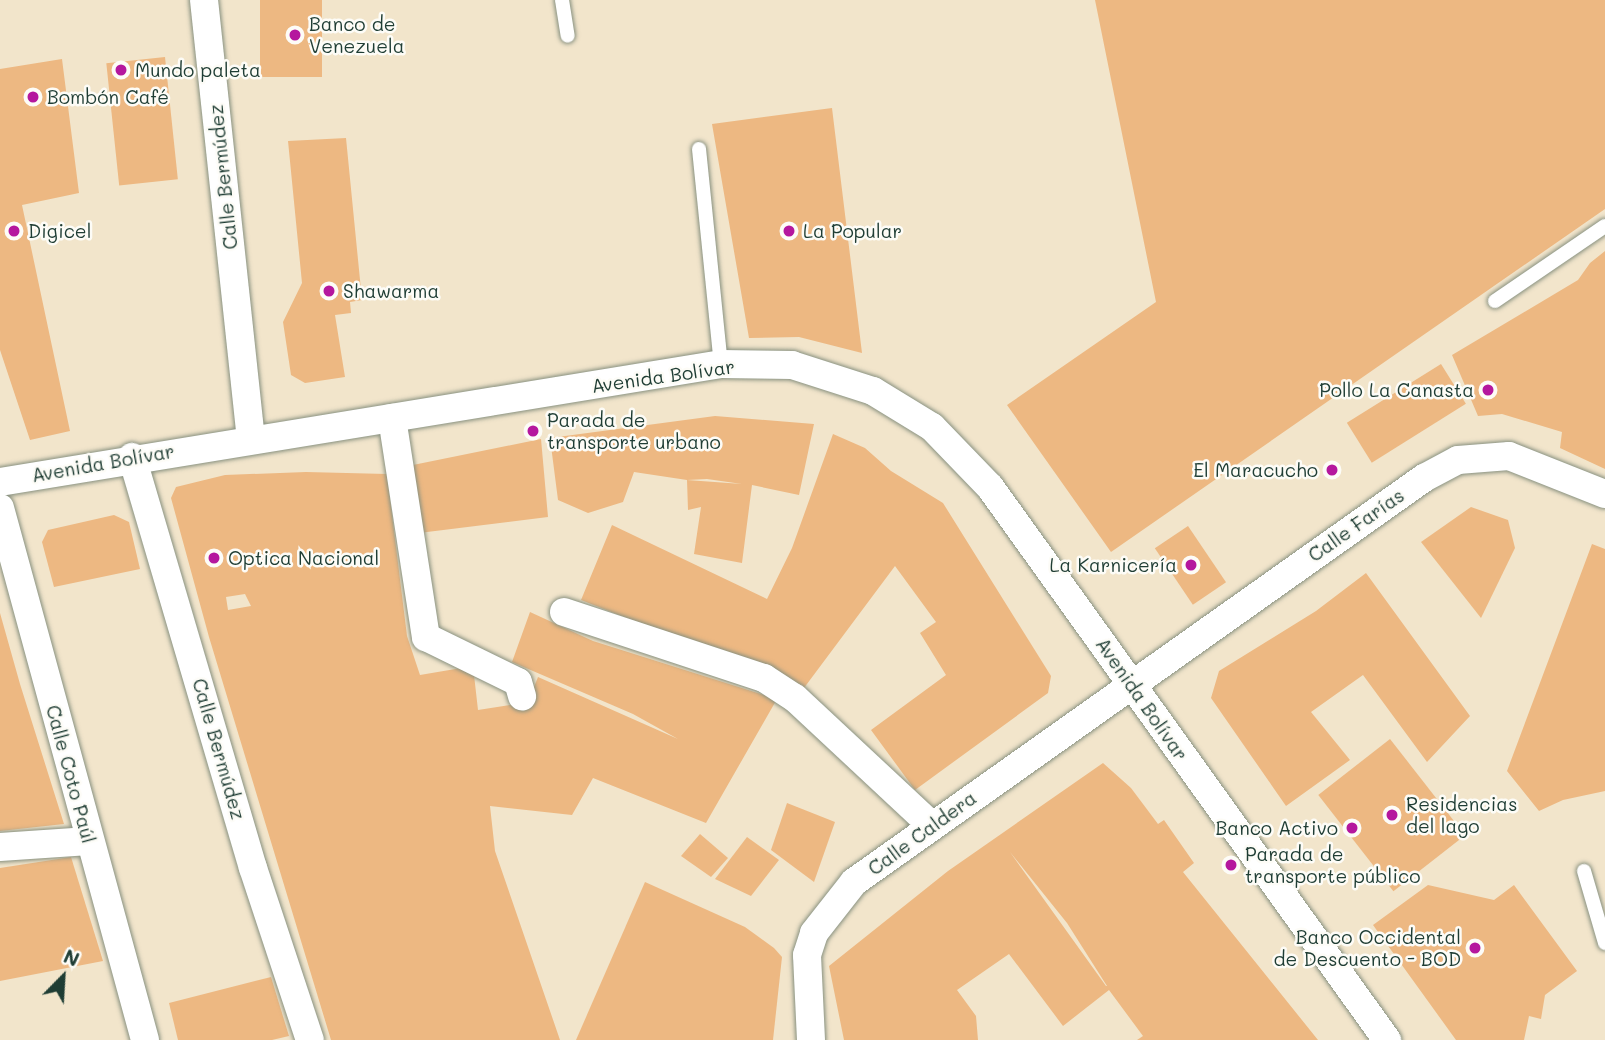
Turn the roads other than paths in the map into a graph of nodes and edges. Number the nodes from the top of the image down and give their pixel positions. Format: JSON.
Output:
{"nodes":[{"id":1,"x":204,"y":0,"type":"edge"},
{"id":2,"x":562,"y":0,"type":"edge"},
{"id":3,"x":568,"y":36,"type":"dead end"},
{"id":4,"x":699,"y":149,"type":"dead end"},
{"id":5,"x":1605,"y":226,"type":"edge"},
{"id":6,"x":1495,"y":301,"type":"dead end"},
{"id":7,"x":721,"y":364,"type":"junction"},
{"id":8,"x":392,"y":418,"type":"junction"},
{"id":9,"x":251,"y":438,"type":"junction"},
{"id":10,"x":132,"y":457,"type":"junction"},
{"id":11,"x":0,"y":482,"type":"edge"},
{"id":12,"x":1605,"y":494,"type":"edge"},
{"id":13,"x":0,"y":508,"type":"edge"},
{"id":14,"x":564,"y":612,"type":"dead end"},
{"id":15,"x":1131,"y":685,"type":"junction"},
{"id":16,"x":522,"y":696,"type":"dead end"},
{"id":17,"x":932,"y":825,"type":"junction"},
{"id":18,"x":89,"y":841,"type":"junction"},
{"id":19,"x":0,"y":847,"type":"edge"},
{"id":20,"x":1584,"y":871,"type":"dead end"},
{"id":21,"x":1605,"y":943,"type":"edge"},
{"id":22,"x":145,"y":1040,"type":"edge"},
{"id":23,"x":310,"y":1040,"type":"edge"},
{"id":24,"x":811,"y":1040,"type":"edge"},
{"id":25,"x":1387,"y":1040,"type":"edge"}],
"edges":[{"from":1,"to":9,"type":"street","name":"Calle Bermúdez"},
{"from":2,"to":3,"type":"lane"},
{"from":4,"to":7,"type":"lane"},
{"from":5,"to":6,"type":"lane"},
{"from":7,"to":8,"type":"street","name":"Avenida Bolívar"},
{"from":7,"to":15,"type":"street","name":"Avenida Bolívar"},
{"from":8,"to":9,"type":"street","name":"Avenida Bolívar"},
{"from":8,"to":16,"type":"street"},
{"from":9,"to":10,"type":"street","name":"Avenida Bolívar"},
{"from":10,"to":11,"type":"street","name":"Avenida Bolívar"},
{"from":10,"to":23,"type":"street","name":"Calle Bermúdez"},
{"from":12,"to":15,"type":"street","name":"Calle Farías"},
{"from":13,"to":18,"type":"street","name":"Calle Coto Paúl"},
{"from":14,"to":17,"type":"street"},
{"from":15,"to":17,"type":"street","name":"Calle Caldera"},
{"from":15,"to":25,"type":"street","name":"Avenida Bolívar"},
{"from":17,"to":24,"type":"street","name":"Calle Caldera"},
{"from":18,"to":19,"type":"street"},
{"from":18,"to":22,"type":"street","name":"Calle Coto Paúl"},
{"from":20,"to":21,"type":"lane"}]}
